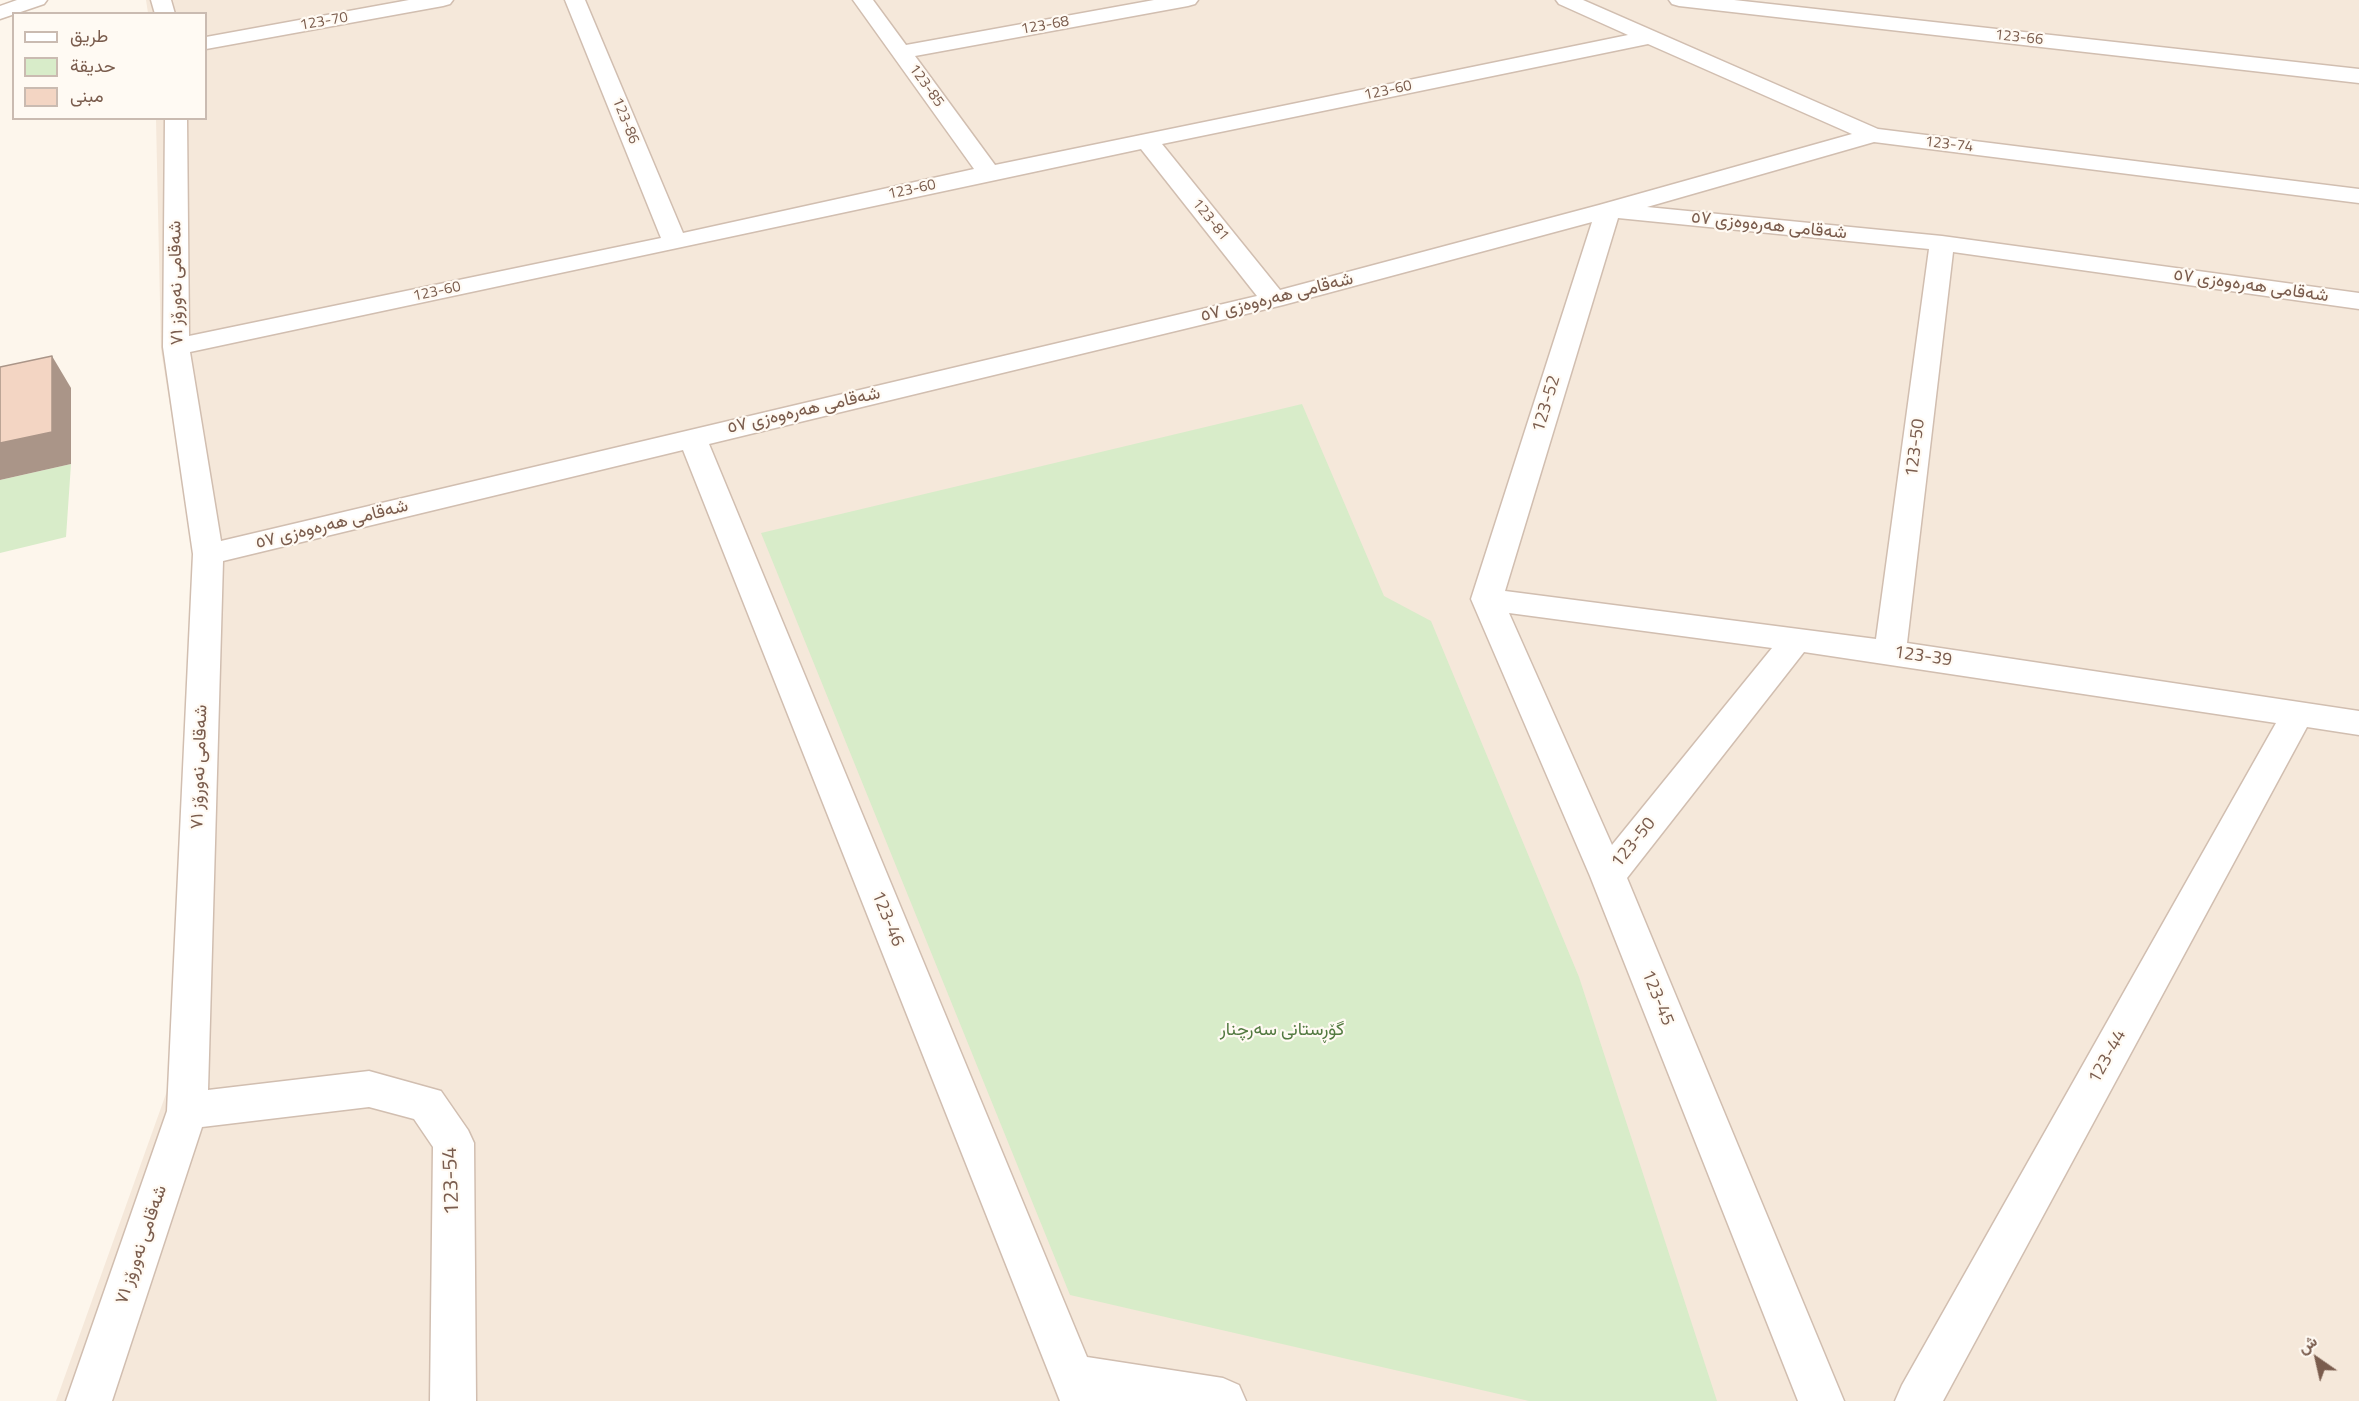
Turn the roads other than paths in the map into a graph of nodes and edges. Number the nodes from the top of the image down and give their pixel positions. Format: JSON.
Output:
{"nodes":[{"id":1,"x":38,"y":0,"type":"edge"},
{"id":2,"x":327,"y":0,"type":"edge"},
{"id":3,"x":443,"y":0,"type":"edge"},
{"id":4,"x":574,"y":0,"type":"edge"},
{"id":5,"x":863,"y":0,"type":"edge"},
{"id":6,"x":1188,"y":0,"type":"edge"},
{"id":7,"x":1566,"y":0,"type":"edge"},
{"id":8,"x":1679,"y":0,"type":"edge"},
{"id":9,"x":0,"y":13,"type":"edge"},
{"id":10,"x":283,"y":29,"type":"junction"},
{"id":11,"x":1649,"y":37,"type":"junction"},
{"id":12,"x":207,"y":43,"type":"edge"},
{"id":13,"x":901,"y":52,"type":"junction"},
{"id":14,"x":2359,"y":76,"type":"edge"},
{"id":15,"x":176,"y":120,"type":"edge"},
{"id":16,"x":1873,"y":135,"type":"junction"},
{"id":17,"x":1146,"y":140,"type":"junction"},
{"id":18,"x":989,"y":173,"type":"junction"},
{"id":19,"x":2359,"y":196,"type":"edge"},
{"id":20,"x":1608,"y":210,"type":"junction"},
{"id":21,"x":675,"y":242,"type":"junction"},
{"id":22,"x":1942,"y":243,"type":"junction"},
{"id":23,"x":1274,"y":300,"type":"junction"},
{"id":24,"x":2359,"y":301,"type":"edge"},
{"id":25,"x":176,"y":347,"type":"junction"},
{"id":26,"x":692,"y":438,"type":"junction"},
{"id":27,"x":208,"y":554,"type":"junction"},
{"id":28,"x":1487,"y":599,"type":"junction"},
{"id":29,"x":1796,"y":641,"type":"junction"},
{"id":30,"x":1890,"y":652,"type":"junction"},
{"id":31,"x":2298,"y":713,"type":"junction"},
{"id":32,"x":2359,"y":723,"type":"edge"},
{"id":33,"x":1608,"y":876,"type":"junction"},
{"id":34,"x":187,"y":1111,"type":"junction"},
{"id":35,"x":1078,"y":1389,"type":"edge"},
{"id":36,"x":89,"y":1401,"type":"edge"},
{"id":37,"x":453,"y":1401,"type":"edge"},
{"id":38,"x":1223,"y":1401,"type":"edge"},
{"id":39,"x":1821,"y":1401,"type":"edge"},
{"id":40,"x":1918,"y":1401,"type":"edge"}],
"edges":[{"from":1,"to":9,"type":"street"},
{"from":2,"to":10,"type":"street"},
{"from":3,"to":10,"type":"street","name":"123-70"},
{"from":4,"to":21,"type":"street","name":"123-86"},
{"from":5,"to":13,"type":"street","name":"123-85"},
{"from":6,"to":13,"type":"street","name":"123-68"},
{"from":7,"to":11,"type":"street","name":"123-74"},
{"from":8,"to":14,"type":"street","name":"123-66"},
{"from":10,"to":12,"type":"street","name":"123-70"},
{"from":11,"to":16,"type":"street","name":"123-74"},
{"from":11,"to":17,"type":"street","name":"123-60"},
{"from":13,"to":18,"type":"street","name":"123-85"},
{"from":15,"to":25,"type":"street","name":"شەقامی نەورۆز ٧١"},
{"from":16,"to":19,"type":"street","name":"123-74"},
{"from":16,"to":20,"type":"street"},
{"from":17,"to":18,"type":"street","name":"123-60"},
{"from":17,"to":23,"type":"street","name":"123-81"},
{"from":18,"to":21,"type":"street","name":"123-60"},
{"from":20,"to":22,"type":"street","name":"شەقامی هەرەوەزی ٥٧"},
{"from":20,"to":23,"type":"street","name":"شەقامی هەرەوەزی ٥٧"},
{"from":20,"to":28,"type":"street","name":"123-52"},
{"from":21,"to":25,"type":"street","name":"123-60"},
{"from":22,"to":24,"type":"street","name":"شەقامی هەرەوەزی ٥٧"},
{"from":22,"to":30,"type":"street","name":"123-50"},
{"from":23,"to":26,"type":"street","name":"شەقامی هەرەوەزی ٥٧"},
{"from":25,"to":27,"type":"street","name":"شەقامی نەورۆز ٧١"},
{"from":26,"to":27,"type":"street","name":"شەقامی هەرەوەزی ٥٧"},
{"from":26,"to":35,"type":"street","name":"123-46"},
{"from":27,"to":34,"type":"street","name":"شەقامی نەورۆز ٧١"},
{"from":28,"to":29,"type":"street","name":"123-39"},
{"from":28,"to":33,"type":"street","name":"123-45"},
{"from":29,"to":30,"type":"street","name":"123-39"},
{"from":29,"to":33,"type":"street","name":"123-50"},
{"from":30,"to":31,"type":"street","name":"123-39"},
{"from":31,"to":32,"type":"street","name":"123-39"},
{"from":31,"to":40,"type":"street","name":"123-44"},
{"from":33,"to":39,"type":"street","name":"123-45"},
{"from":34,"to":36,"type":"street","name":"شەقامی نەورۆز ٧١"},
{"from":34,"to":37,"type":"street","name":"123-54"},
{"from":35,"to":38,"type":"street"}]}
